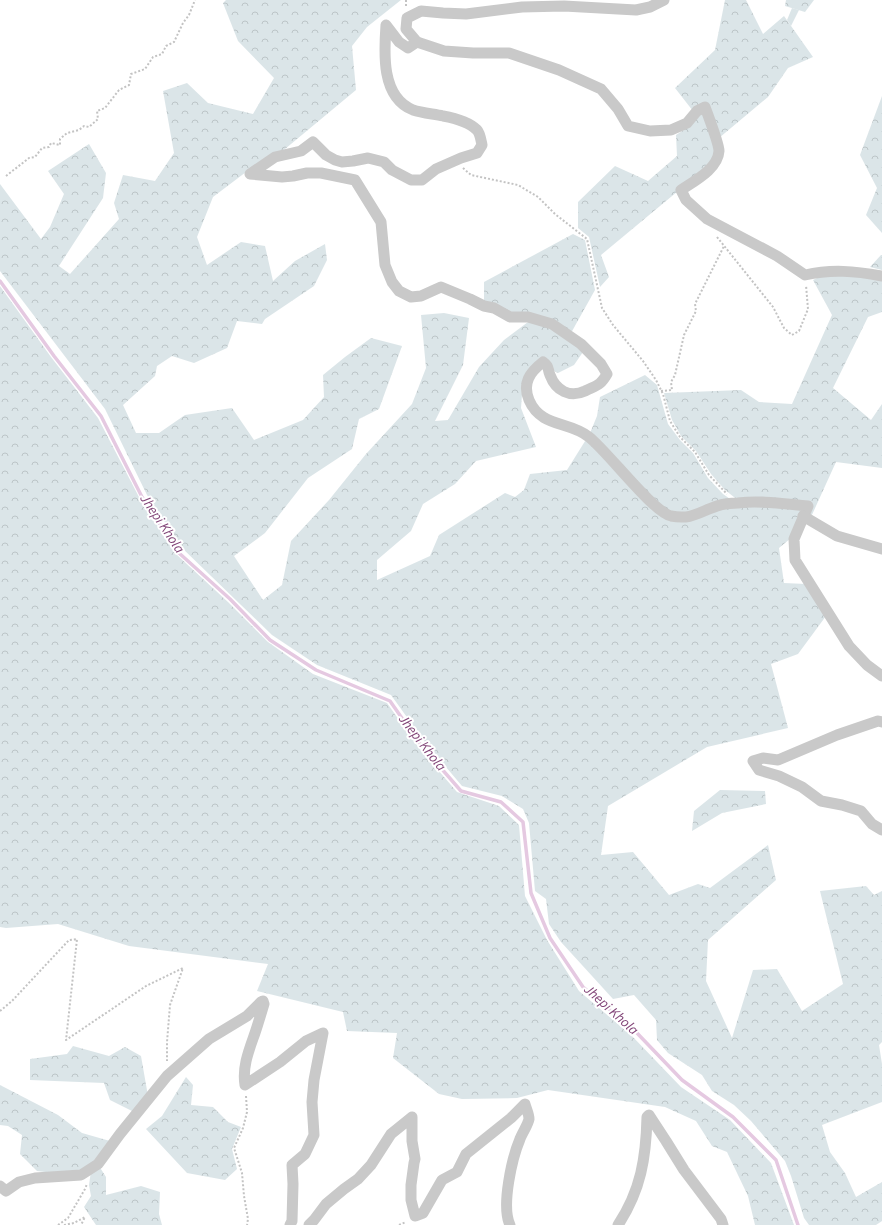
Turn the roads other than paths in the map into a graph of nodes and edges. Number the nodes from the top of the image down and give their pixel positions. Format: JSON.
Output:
{"nodes":[{"id":1,"x":664,"y":0,"type":"edge"},
{"id":2,"x":417,"y":42,"type":"junction"},
{"id":3,"x":882,"y":276,"type":"edge"},
{"id":4,"x":803,"y":516,"type":"junction"},
{"id":5,"x":882,"y":549,"type":"edge"},
{"id":6,"x":882,"y":676,"type":"edge"},
{"id":7,"x":882,"y":722,"type":"edge"},
{"id":8,"x":882,"y":830,"type":"edge"},
{"id":9,"x":0,"y":1186,"type":"edge"},
{"id":10,"x":290,"y":1225,"type":"edge"},
{"id":11,"x":309,"y":1225,"type":"edge"},
{"id":12,"x":510,"y":1225,"type":"edge"},
{"id":13,"x":618,"y":1225,"type":"edge"},
{"id":14,"x":723,"y":1225,"type":"edge"}],
"edges":[{"from":1,"to":2,"type":"street"},
{"from":2,"to":3,"type":"street"},
{"from":2,"to":4,"type":"street"},
{"from":4,"to":5,"type":"street"},
{"from":4,"to":6,"type":"street"},
{"from":7,"to":8,"type":"street"},
{"from":9,"to":10,"type":"street"},
{"from":11,"to":12,"type":"street"},
{"from":13,"to":14,"type":"street"}]}
